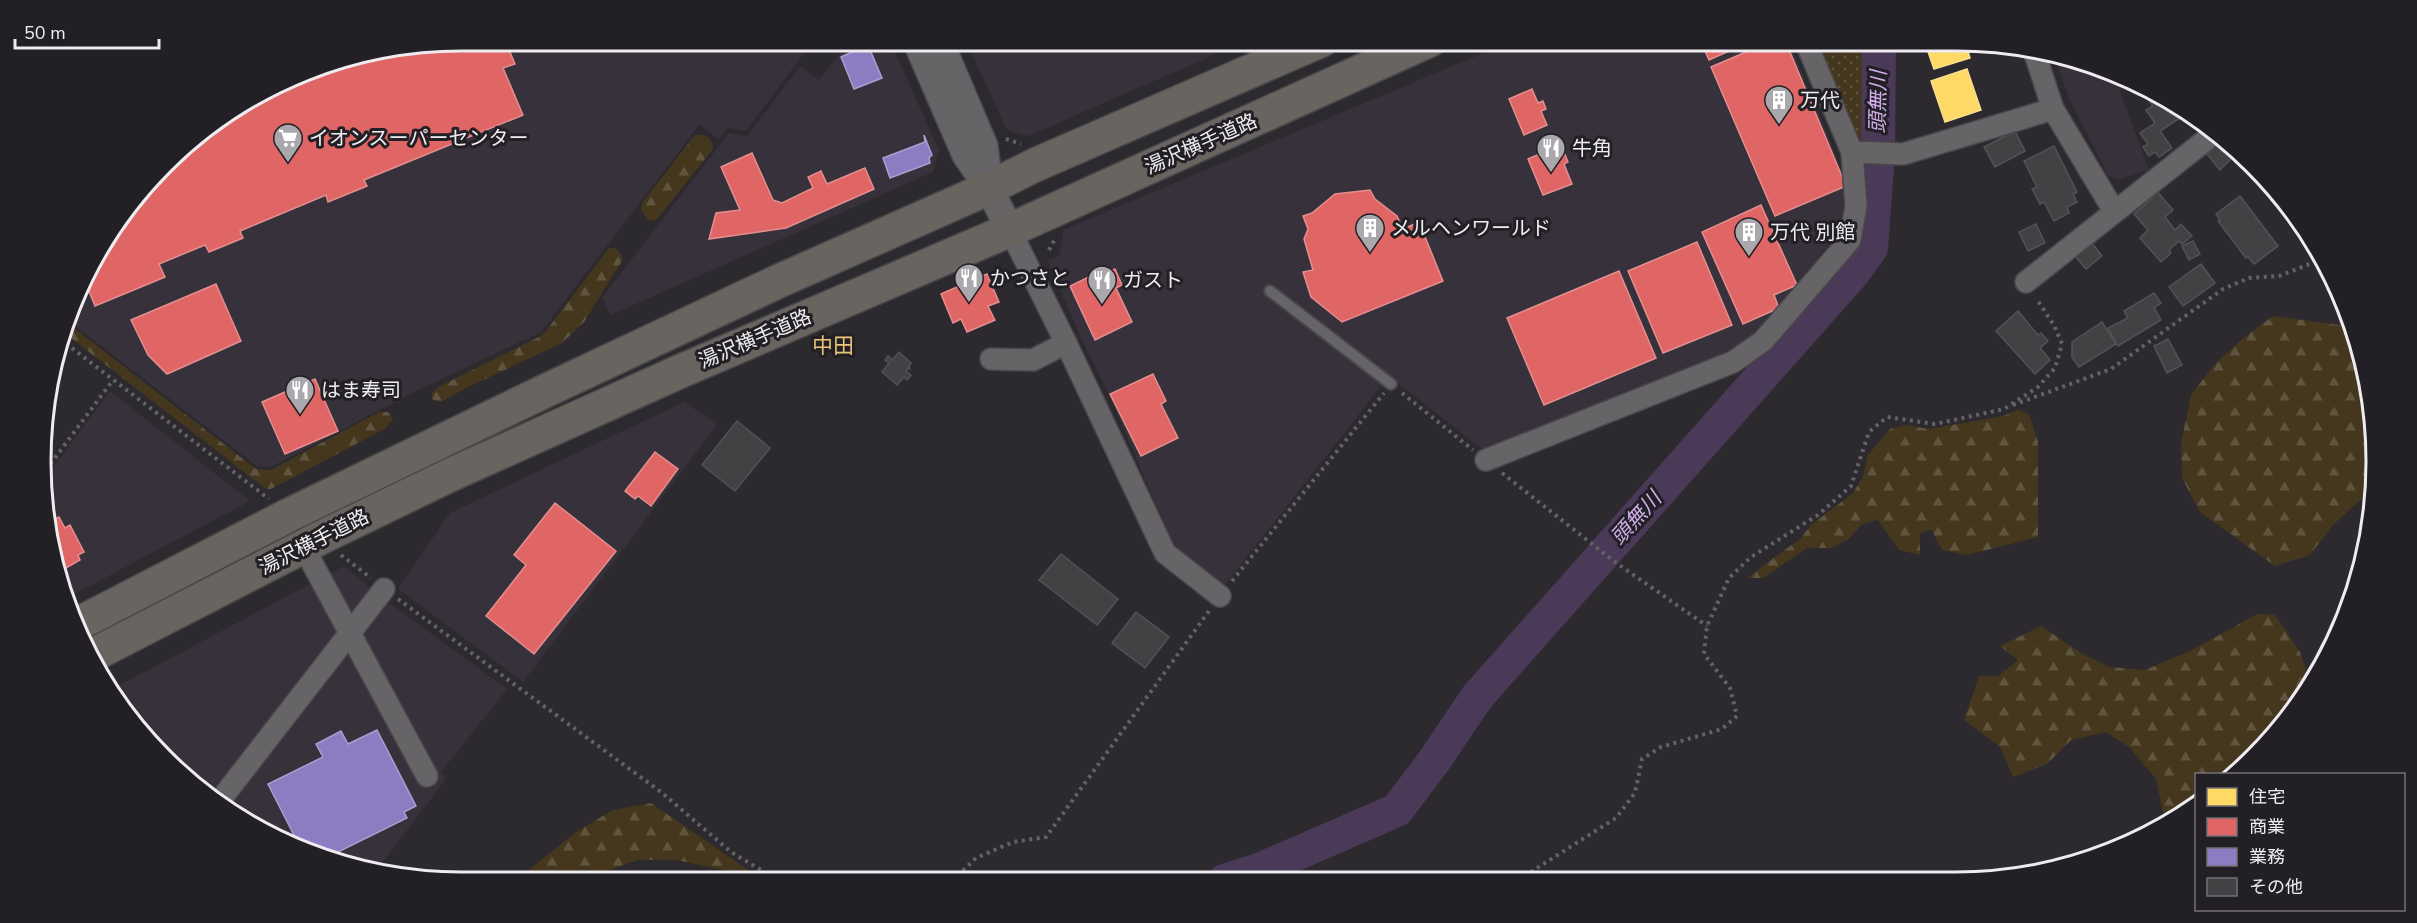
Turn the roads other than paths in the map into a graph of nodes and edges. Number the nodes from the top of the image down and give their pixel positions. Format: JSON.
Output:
{"nodes":[{"id":1,"x":921,"y":51,"type":"edge"},
{"id":2,"x":944,"y":51,"type":"edge"},
{"id":3,"x":1297,"y":51,"type":"edge"},
{"id":4,"x":1406,"y":51,"type":"edge"},
{"id":5,"x":1810,"y":51,"type":"edge"},
{"id":6,"x":2037,"y":59,"type":"edge"},
{"id":7,"x":2053,"y":109,"type":"junction"},
{"id":8,"x":2208,"y":138,"type":"edge"},
{"id":9,"x":1859,"y":153,"type":"junction"},
{"id":10,"x":989,"y":188,"type":"junction"},
{"id":11,"x":2114,"y":211,"type":"junction"},
{"id":12,"x":1010,"y":230,"type":"junction"},
{"id":13,"x":2026,"y":282,"type":"road end"},
{"id":14,"x":1269,"y":291,"type":"dead end"},
{"id":15,"x":1066,"y":343,"type":"junction"},
{"id":16,"x":991,"y":359,"type":"dead end"},
{"id":17,"x":1391,"y":384,"type":"road end"},
{"id":18,"x":1486,"y":460,"type":"dead end"},
{"id":19,"x":311,"y":543,"type":"junction"},
{"id":20,"x":384,"y":589,"type":"road end"},
{"id":21,"x":1220,"y":596,"type":"road end"},
{"id":22,"x":83,"y":621,"type":"edge"},
{"id":23,"x":351,"y":632,"type":"junction"},
{"id":24,"x":98,"y":652,"type":"edge"},
{"id":25,"x":427,"y":776,"type":"dead end"},
{"id":26,"x":224,"y":796,"type":"edge"}],
"edges":[{"from":1,"to":10,"type":"street"},
{"from":2,"to":10,"type":"street"},
{"from":3,"to":10,"type":"highway","name":"湯沢横手道路"},
{"from":4,"to":12,"type":"highway","name":"湯沢横手道路"},
{"from":5,"to":9,"type":"street"},
{"from":6,"to":7,"type":"street"},
{"from":7,"to":9,"type":"street"},
{"from":7,"to":11,"type":"street"},
{"from":8,"to":11,"type":"street"},
{"from":9,"to":18,"type":"street"},
{"from":10,"to":12,"type":"street"},
{"from":10,"to":22,"type":"highway","name":"湯沢横手道路"},
{"from":11,"to":13,"type":"street"},
{"from":12,"to":15,"type":"street"},
{"from":12,"to":19,"type":"highway","name":"湯沢横手道路"},
{"from":14,"to":17,"type":"lane"},
{"from":15,"to":16,"type":"street"},
{"from":15,"to":21,"type":"street"},
{"from":19,"to":23,"type":"street"},
{"from":19,"to":24,"type":"highway","name":"湯沢横手道路"},
{"from":20,"to":23,"type":"street"},
{"from":23,"to":25,"type":"street"},
{"from":23,"to":26,"type":"street"}]}
